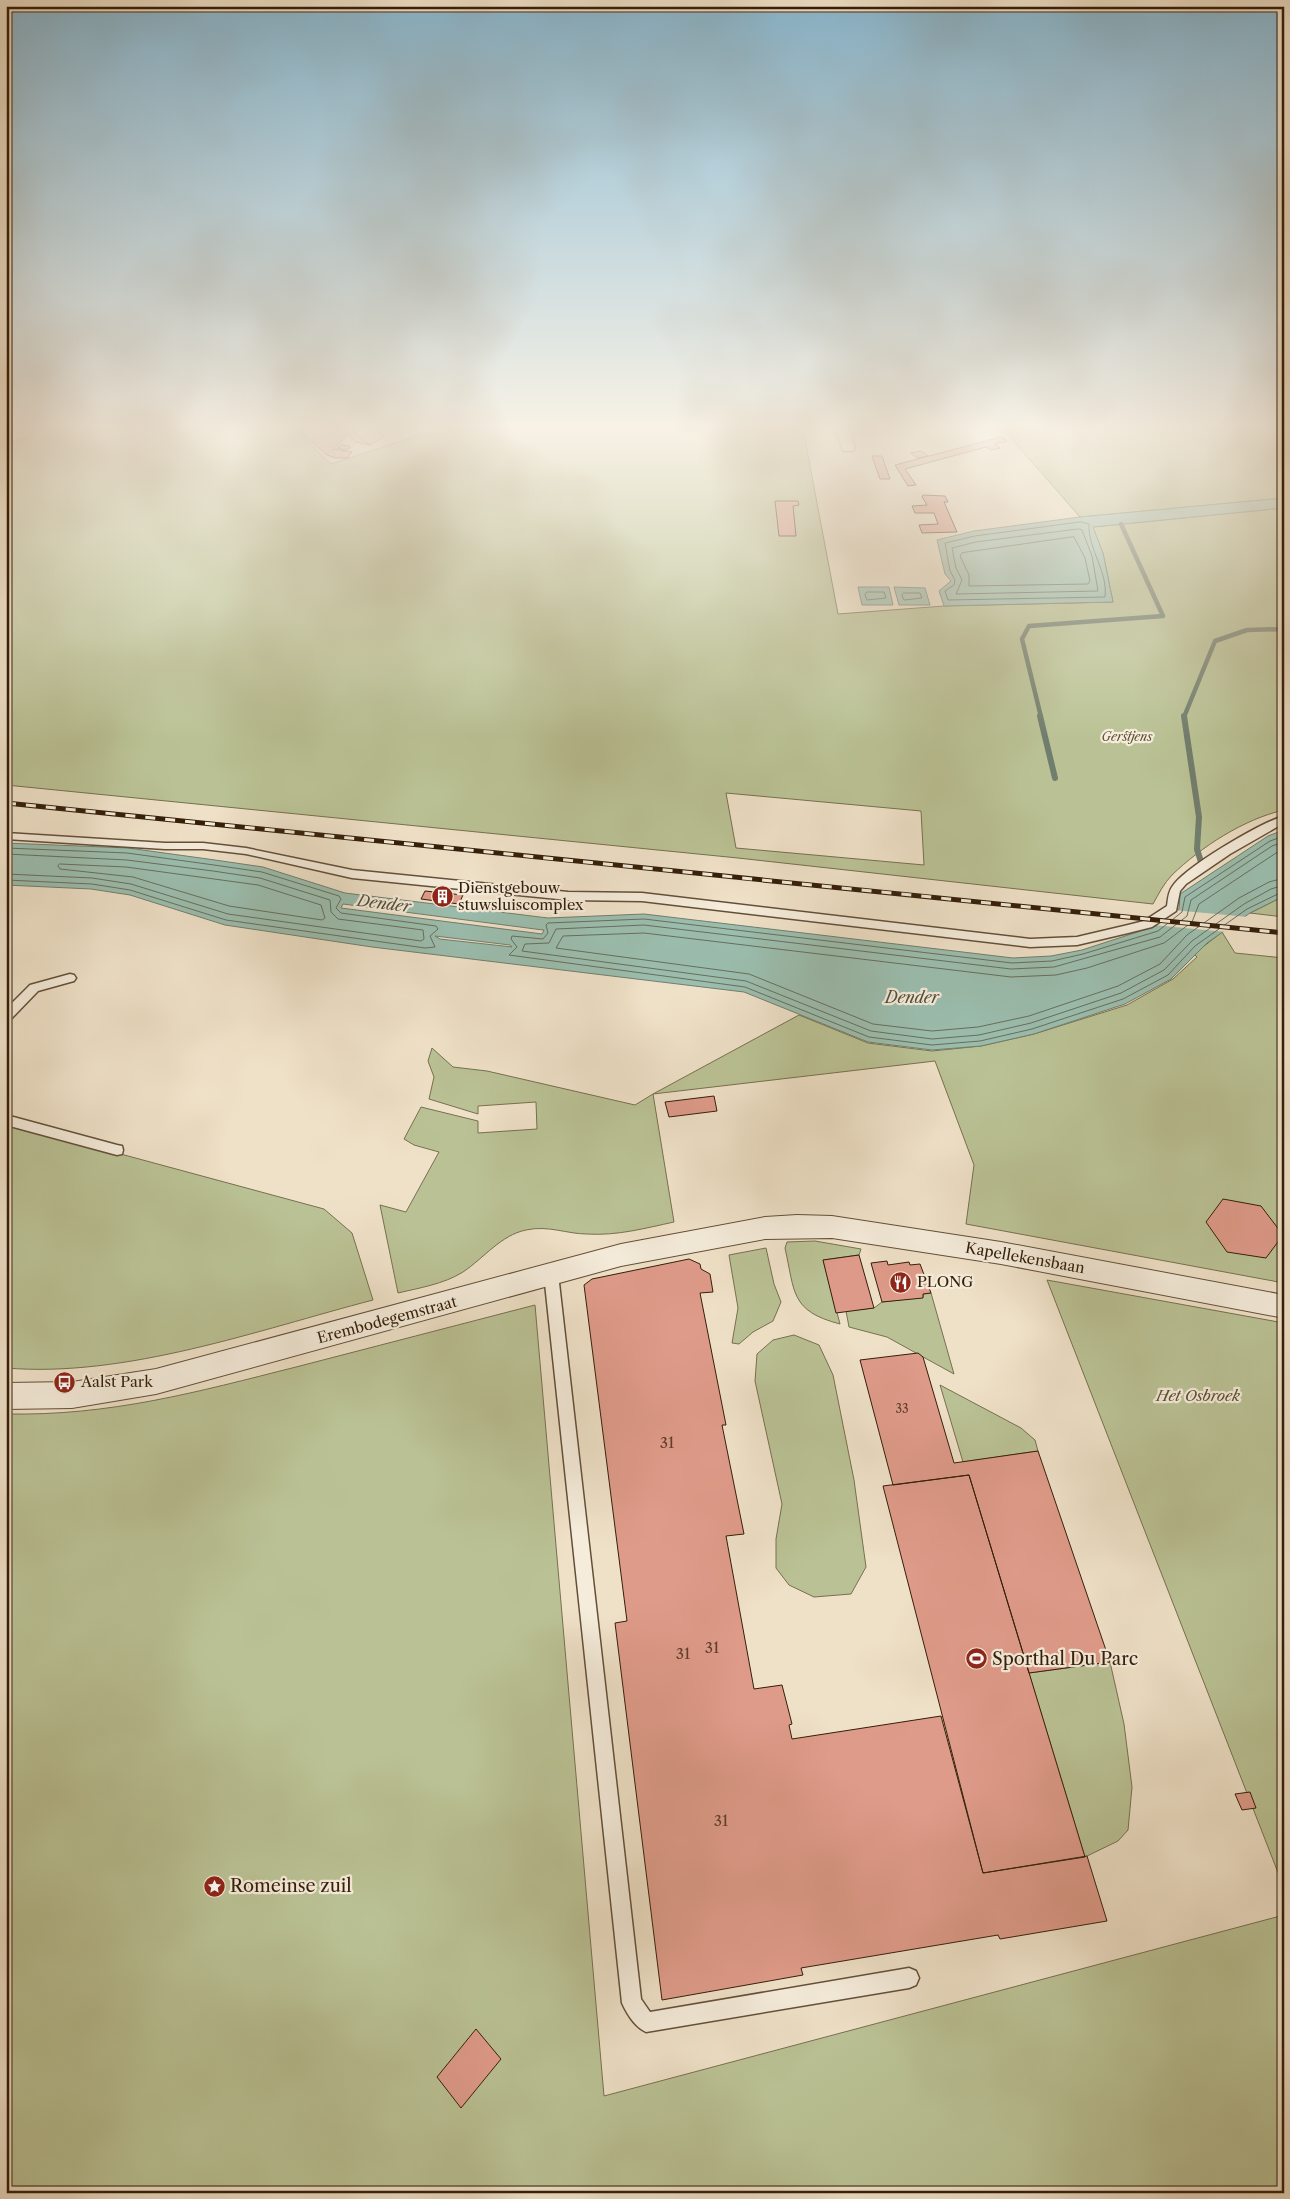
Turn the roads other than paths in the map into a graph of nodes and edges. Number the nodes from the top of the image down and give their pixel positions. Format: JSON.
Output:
{"nodes":[{"id":1,"x":1284,"y":819,"type":"edge"},
{"id":2,"x":6,"y":836,"type":"edge"},
{"id":3,"x":70,"y":978,"type":"dead end"},
{"id":4,"x":6,"y":1018,"type":"edge"},
{"id":5,"x":6,"y":1120,"type":"edge"},
{"id":6,"x":117,"y":1150,"type":"dead end"},
{"id":7,"x":765,"y":1228,"type":"joint"},
{"id":8,"x":551,"y":1274,"type":"junction"},
{"id":9,"x":1284,"y":1307,"type":"edge"},
{"id":10,"x":6,"y":1396,"type":"edge"},
{"id":11,"x":909,"y":1978,"type":"dead end"}],
"edges":[{"from":1,"to":2,"type":"lane"},
{"from":3,"to":4,"type":"lane"},
{"from":5,"to":6,"type":"lane"},
{"from":7,"to":8,"type":"street","name":"Erembodegemstraat"},
{"from":7,"to":9,"type":"street","name":"Kapellekensbaan"},
{"from":8,"to":10,"type":"street","name":"Erembodegemstraat"},
{"from":8,"to":11,"type":"lane"}]}
